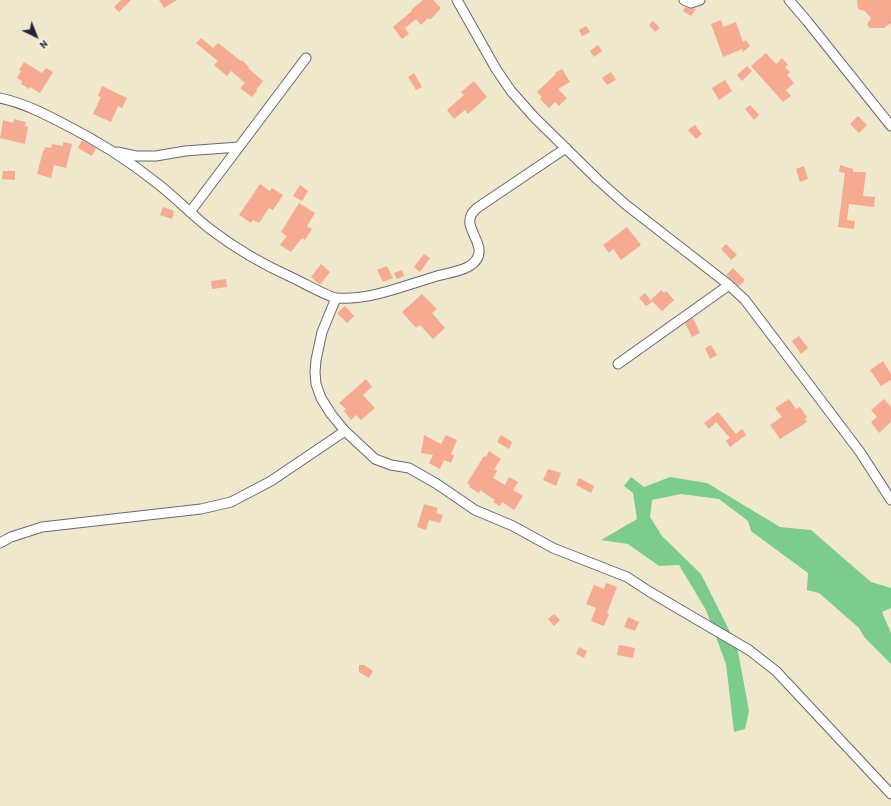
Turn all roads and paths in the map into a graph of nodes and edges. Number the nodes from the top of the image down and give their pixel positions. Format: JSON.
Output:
{"nodes":[{"id":1,"x":457,"y":0,"type":"edge"},
{"id":2,"x":684,"y":0,"type":"edge"},
{"id":3,"x":700,"y":0,"type":"edge"},
{"id":4,"x":789,"y":0,"type":"edge"},
{"id":5,"x":306,"y":58,"type":"dead end"},
{"id":6,"x":0,"y":98,"type":"edge"},
{"id":7,"x":891,"y":126,"type":"edge"},
{"id":8,"x":239,"y":147,"type":"junction"},
{"id":9,"x":566,"y":148,"type":"junction"},
{"id":10,"x":115,"y":152,"type":"junction"},
{"id":11,"x":190,"y":212,"type":"junction"},
{"id":12,"x":729,"y":285,"type":"junction"},
{"id":13,"x":336,"y":298,"type":"junction"},
{"id":14,"x":618,"y":364,"type":"dead end"},
{"id":15,"x":345,"y":431,"type":"junction"},
{"id":16,"x":891,"y":500,"type":"edge"},
{"id":17,"x":0,"y":542,"type":"edge"},
{"id":18,"x":891,"y":794,"type":"edge"}],
"edges":[{"from":1,"to":9,"type":"street"},
{"from":2,"to":3,"type":"street"},
{"from":4,"to":7,"type":"street"},
{"from":5,"to":8,"type":"street"},
{"from":6,"to":10,"type":"street"},
{"from":8,"to":10,"type":"street"},
{"from":8,"to":11,"type":"street"},
{"from":9,"to":12,"type":"street"},
{"from":9,"to":13,"type":"street"},
{"from":10,"to":11,"type":"street"},
{"from":11,"to":13,"type":"street"},
{"from":12,"to":14,"type":"street"},
{"from":12,"to":16,"type":"street"},
{"from":13,"to":15,"type":"street"},
{"from":15,"to":17,"type":"street"},
{"from":15,"to":18,"type":"street"}]}
